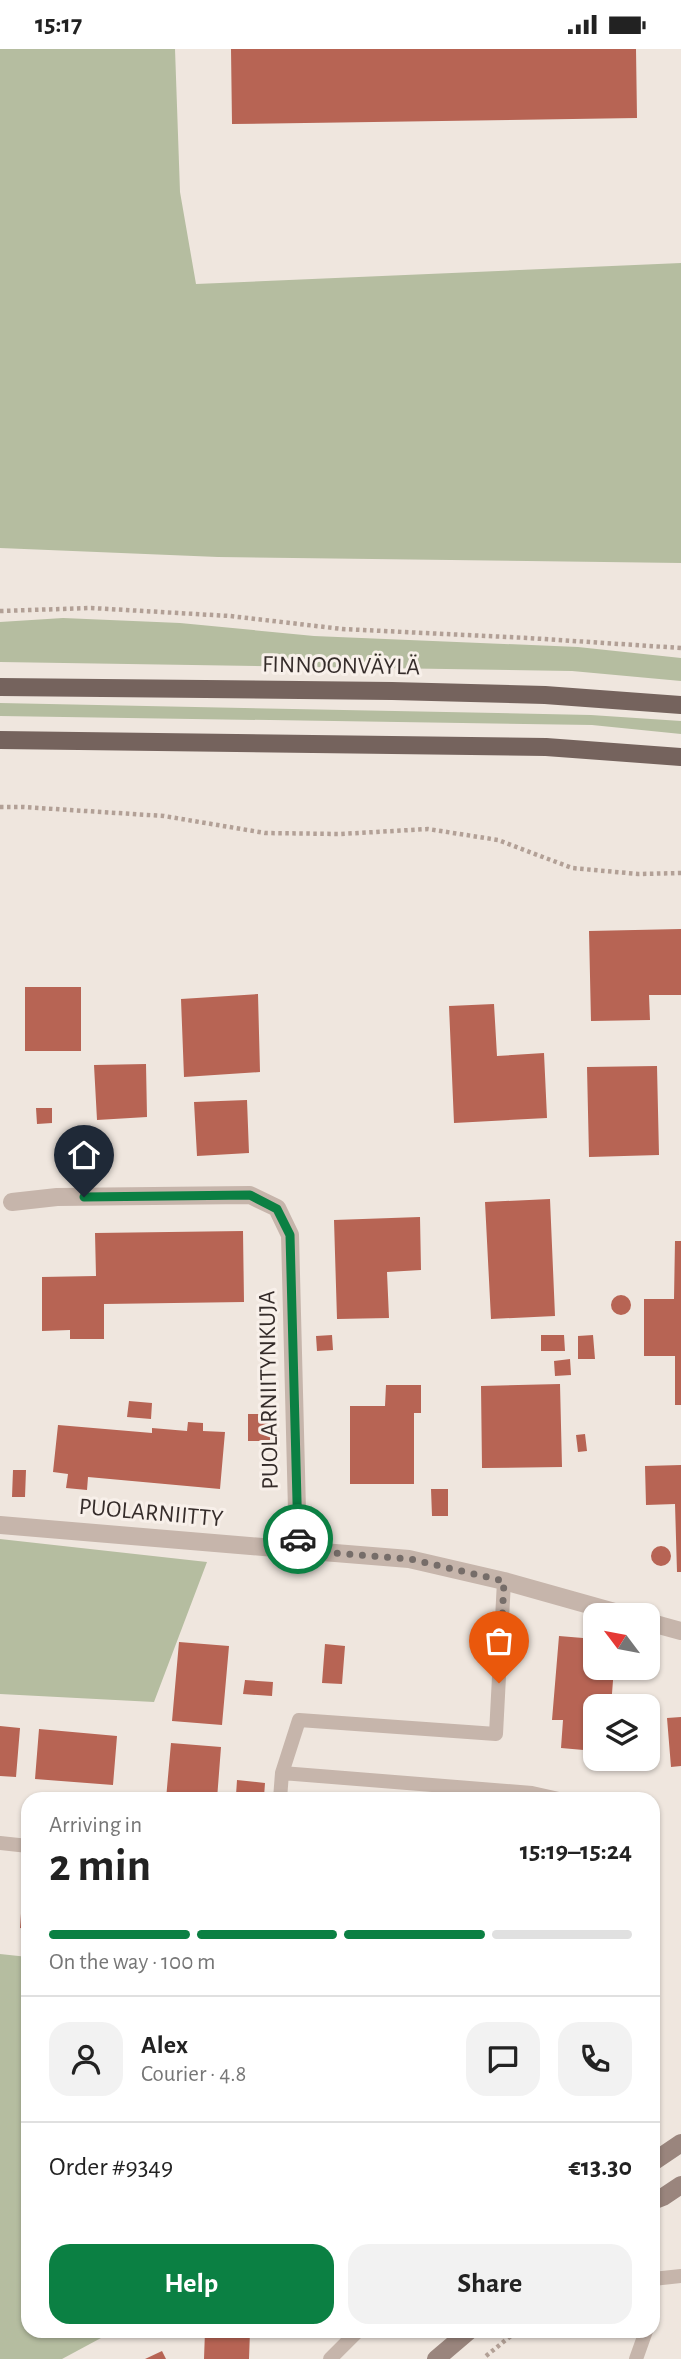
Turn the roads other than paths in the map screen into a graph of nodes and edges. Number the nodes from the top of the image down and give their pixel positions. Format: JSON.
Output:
{"nodes":[{"id":1,"x":0,"y":687,"type":"edge"},
{"id":2,"x":681,"y":705,"type":"edge"},
{"id":3,"x":0,"y":740,"type":"edge"},
{"id":4,"x":681,"y":757,"type":"edge"},
{"id":5,"x":12,"y":1202,"type":"dead end"},
{"id":6,"x":0,"y":1525,"type":"edge"},
{"id":7,"x":298,"y":1550,"type":"junction"},
{"id":8,"x":504,"y":1581,"type":"junction"},
{"id":9,"x":583,"y":1603,"type":"edge"},
{"id":10,"x":660,"y":1626,"type":"edge"},
{"id":11,"x":681,"y":1632,"type":"edge"},
{"id":12,"x":282,"y":1773,"type":"junction"},
{"id":13,"x":281,"y":1792,"type":"edge"},
{"id":14,"x":520,"y":1792,"type":"edge"},
{"id":15,"x":0,"y":1843,"type":"edge"},
{"id":16,"x":21,"y":1845,"type":"edge"},
{"id":17,"x":681,"y":2143,"type":"edge"},
{"id":18,"x":660,"y":2157,"type":"edge"},
{"id":19,"x":681,"y":2185,"type":"edge"},
{"id":20,"x":660,"y":2198,"type":"edge"},
{"id":21,"x":681,"y":2276,"type":"edge"},
{"id":22,"x":660,"y":2278,"type":"edge"},
{"id":23,"x":351,"y":2338,"type":"edge"},
{"id":24,"x":461,"y":2338,"type":"edge"},
{"id":25,"x":644,"y":2338,"type":"edge"},
{"id":26,"x":330,"y":2359,"type":"edge"},
{"id":27,"x":436,"y":2359,"type":"edge"},
{"id":28,"x":636,"y":2359,"type":"edge"}],
"edges":[{"from":1,"to":2,"type":"main road","name":"FINNOONVÄYLÄ"},
{"from":3,"to":4,"type":"main road"},
{"from":5,"to":7,"type":"street","name":"PUOLARNIITYNKUJA"},
{"from":6,"to":7,"type":"street","name":"PUOLARNIITTY"},
{"from":7,"to":8,"type":"street"},
{"from":8,"to":9,"type":"street"},
{"from":8,"to":12,"type":"lane"},
{"from":10,"to":11,"type":"street"},
{"from":12,"to":13,"type":"lane"},
{"from":12,"to":14,"type":"lane"},
{"from":15,"to":16,"type":"lane"},
{"from":17,"to":18,"type":"street"},
{"from":19,"to":20,"type":"street"},
{"from":21,"to":22,"type":"lane"},
{"from":23,"to":26,"type":"lane"},
{"from":24,"to":27,"type":"street"},
{"from":25,"to":28,"type":"lane"}]}
